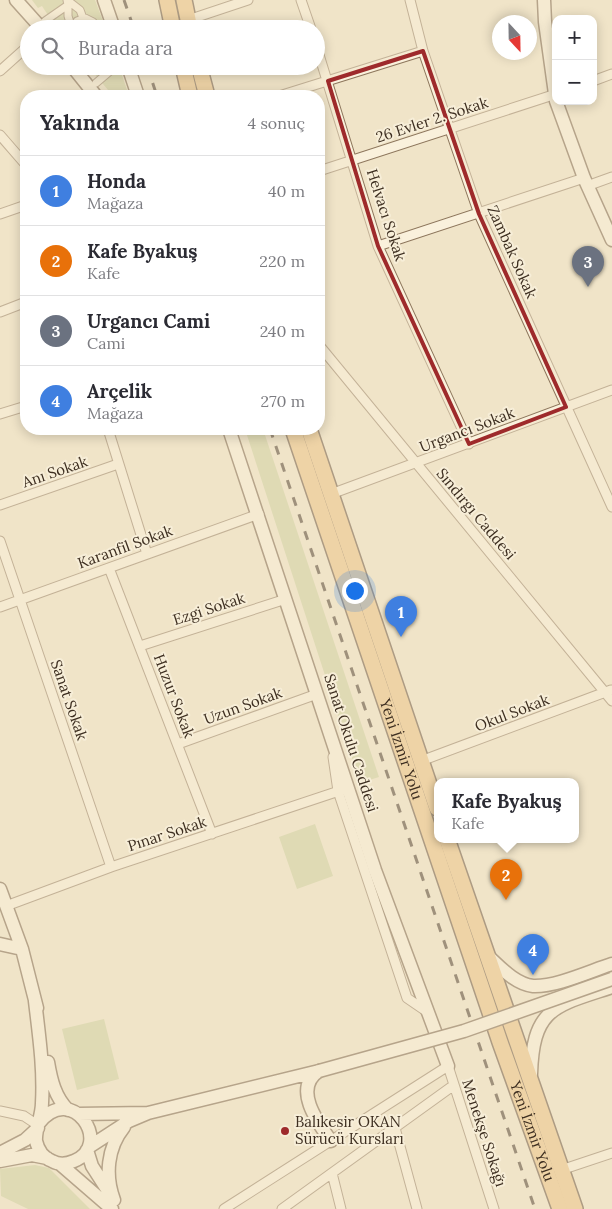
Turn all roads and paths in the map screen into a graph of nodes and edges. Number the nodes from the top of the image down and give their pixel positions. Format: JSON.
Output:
{"nodes":[{"id":1,"x":16,"y":0,"type":"edge"},
{"id":2,"x":104,"y":0,"type":"edge"},
{"id":3,"x":167,"y":0,"type":"edge"},
{"id":4,"x":184,"y":0,"type":"edge"},
{"id":5,"x":248,"y":0,"type":"edge"},
{"id":6,"x":301,"y":0,"type":"edge"},
{"id":7,"x":410,"y":0,"type":"edge"},
{"id":8,"x":544,"y":0,"type":"edge"},
{"id":9,"x":67,"y":3,"type":"edge"},
{"id":10,"x":82,"y":18,"type":"junction"},
{"id":11,"x":38,"y":20,"type":"edge"},
{"id":12,"x":49,"y":20,"type":"edge"},
{"id":13,"x":70,"y":20,"type":"edge"},
{"id":14,"x":79,"y":20,"type":"edge"},
{"id":15,"x":90,"y":20,"type":"edge"},
{"id":16,"x":111,"y":20,"type":"edge"},
{"id":17,"x":171,"y":20,"type":"edge"},
{"id":18,"x":188,"y":20,"type":"edge"},
{"id":19,"x":199,"y":20,"type":"edge"},
{"id":20,"x":308,"y":20,"type":"edge"},
{"id":21,"x":423,"y":51,"type":"junction"},
{"id":22,"x":20,"y":53,"type":"edge"},
{"id":23,"x":0,"y":71,"type":"edge"},
{"id":24,"x":552,"y":71,"type":"edge"},
{"id":25,"x":325,"y":72,"type":"edge"},
{"id":26,"x":612,"y":74,"type":"edge"},
{"id":27,"x":79,"y":75,"type":"edge"},
{"id":28,"x":103,"y":75,"type":"edge"},
{"id":29,"x":131,"y":75,"type":"edge"},
{"id":30,"x":185,"y":75,"type":"edge"},
{"id":31,"x":201,"y":75,"type":"edge"},
{"id":32,"x":597,"y":80,"type":"edge"},
{"id":33,"x":328,"y":81,"type":"junction"},
{"id":34,"x":96,"y":83,"type":"dead end"},
{"id":35,"x":91,"y":90,"type":"edge"},
{"id":36,"x":135,"y":90,"type":"edge"},
{"id":37,"x":189,"y":90,"type":"edge"},
{"id":38,"x":205,"y":90,"type":"edge"},
{"id":39,"x":299,"y":90,"type":"edge"},
{"id":40,"x":552,"y":99,"type":"edge"},
{"id":41,"x":558,"y":105,"type":"edge"},
{"id":42,"x":448,"y":128,"type":"junction"},
{"id":43,"x":0,"y":135,"type":"edge"},
{"id":44,"x":20,"y":158,"type":"edge"},
{"id":45,"x":353,"y":160,"type":"junction"},
{"id":46,"x":325,"y":168,"type":"edge"},
{"id":47,"x":612,"y":177,"type":"edge"},
{"id":48,"x":586,"y":182,"type":"junction"},
{"id":49,"x":20,"y":207,"type":"edge"},
{"id":50,"x":0,"y":214,"type":"edge"},
{"id":51,"x":479,"y":214,"type":"junction"},
{"id":52,"x":612,"y":240,"type":"edge"},
{"id":53,"x":378,"y":246,"type":"junction"},
{"id":54,"x":20,"y":304,"type":"edge"},
{"id":55,"x":0,"y":312,"type":"edge"},
{"id":56,"x":325,"y":351,"type":"edge"},
{"id":57,"x":612,"y":390,"type":"edge"},
{"id":58,"x":566,"y":407,"type":"junction"},
{"id":59,"x":20,"y":408,"type":"edge"},
{"id":60,"x":0,"y":414,"type":"edge"},
{"id":61,"x":110,"y":435,"type":"edge"},
{"id":62,"x":231,"y":435,"type":"edge"},
{"id":63,"x":296,"y":435,"type":"edge"},
{"id":64,"x":311,"y":435,"type":"edge"},
{"id":65,"x":469,"y":444,"type":"junction"},
{"id":66,"x":118,"y":464,"type":"junction"},
{"id":67,"x":417,"y":464,"type":"junction"},
{"id":68,"x":331,"y":494,"type":"junction"},
{"id":69,"x":0,"y":505,"type":"edge"},
{"id":70,"x":612,"y":507,"type":"edge"},
{"id":71,"x":259,"y":514,"type":"junction"},
{"id":72,"x":0,"y":541,"type":"edge"},
{"id":73,"x":147,"y":554,"type":"junction"},
{"id":74,"x":109,"y":568,"type":"junction"},
{"id":75,"x":286,"y":598,"type":"junction"},
{"id":76,"x":21,"y":599,"type":"junction"},
{"id":77,"x":0,"y":607,"type":"edge"},
{"id":78,"x":140,"y":646,"type":"junction"},
{"id":79,"x":609,"y":691,"type":"edge"},
{"id":80,"x":317,"y":694,"type":"junction"},
{"id":81,"x":612,"y":701,"type":"edge"},
{"id":82,"x":178,"y":744,"type":"junction"},
{"id":83,"x":414,"y":764,"type":"junction"},
{"id":84,"x":343,"y":790,"type":"junction"},
{"id":85,"x":434,"y":802,"type":"edge"},
{"id":86,"x":434,"y":829,"type":"edge"},
{"id":87,"x":212,"y":834,"type":"junction"},
{"id":88,"x":438,"y":843,"type":"edge"},
{"id":89,"x":449,"y":843,"type":"edge"},
{"id":90,"x":111,"y":867,"type":"junction"},
{"id":91,"x":0,"y":889,"type":"edge"},
{"id":92,"x":3,"y":907,"type":"edge"},
{"id":93,"x":0,"y":944,"type":"edge"},
{"id":94,"x":22,"y":949,"type":"junction"},
{"id":95,"x":486,"y":954,"type":"junction"},
{"id":96,"x":612,"y":964,"type":"edge"},
{"id":97,"x":612,"y":979,"type":"edge"},
{"id":98,"x":554,"y":983,"type":"junction"},
{"id":99,"x":612,"y":987,"type":"edge"},
{"id":100,"x":35,"y":1001,"type":"junction"},
{"id":101,"x":560,"y":1004,"type":"junction"},
{"id":102,"x":448,"y":1066,"type":"junction"},
{"id":103,"x":319,"y":1071,"type":"junction"},
{"id":104,"x":530,"y":1082,"type":"junction"},
{"id":105,"x":454,"y":1084,"type":"junction"},
{"id":106,"x":0,"y":1111,"type":"edge"},
{"id":107,"x":73,"y":1112,"type":"junction"},
{"id":108,"x":148,"y":1113,"type":"junction"},
{"id":109,"x":129,"y":1121,"type":"junction"},
{"id":110,"x":39,"y":1126,"type":"junction"},
{"id":111,"x":395,"y":1128,"type":"junction"},
{"id":112,"x":331,"y":1141,"type":"junction"},
{"id":113,"x":88,"y":1148,"type":"junction"},
{"id":114,"x":0,"y":1153,"type":"edge"},
{"id":115,"x":612,"y":1153,"type":"edge"},
{"id":116,"x":47,"y":1158,"type":"junction"},
{"id":117,"x":0,"y":1161,"type":"edge"},
{"id":118,"x":60,"y":1164,"type":"junction"},
{"id":119,"x":560,"y":1170,"type":"junction"},
{"id":120,"x":332,"y":1173,"type":"junction"},
{"id":121,"x":115,"y":1206,"type":"edge"},
{"id":122,"x":224,"y":1209,"type":"edge"},
{"id":123,"x":282,"y":1209,"type":"edge"},
{"id":124,"x":341,"y":1209,"type":"edge"},
{"id":125,"x":417,"y":1209,"type":"edge"},
{"id":126,"x":494,"y":1209,"type":"edge"},
{"id":127,"x":560,"y":1209,"type":"edge"},
{"id":128,"x":575,"y":1209,"type":"edge"}],
"edges":[{"from":1,"to":11,"type":"main road"},
{"from":2,"to":16,"type":"main road"},
{"from":3,"to":17,"type":"highway"},
{"from":4,"to":18,"type":"highway"},
{"from":5,"to":19,"type":"street"},
{"from":6,"to":20,"type":"street"},
{"from":7,"to":21,"type":"street","name":"Zambak Sokak"},
{"from":8,"to":24,"type":"main road"},
{"from":9,"to":10,"type":"street"},
{"from":9,"to":12,"type":"street"},
{"from":9,"to":13,"type":"street"},
{"from":10,"to":14,"type":"street"},
{"from":10,"to":15,"type":"street"},
{"from":21,"to":33,"type":"street"},
{"from":21,"to":42,"type":"street","name":"Zambak Sokak"},
{"from":22,"to":23,"type":"street"},
{"from":25,"to":33,"type":"street","name":"Helvacı Sokak"},
{"from":26,"to":32,"type":"street"},
{"from":27,"to":35,"type":"main road"},
{"from":28,"to":34,"type":"street"},
{"from":29,"to":36,"type":"main road"},
{"from":30,"to":37,"type":"highway"},
{"from":31,"to":38,"type":"highway"},
{"from":33,"to":39,"type":"street"},
{"from":33,"to":45,"type":"street","name":"Helvacı Sokak"},
{"from":40,"to":42,"type":"street","name":"26 Evler 2. Sokak"},
{"from":41,"to":48,"type":"main road"},
{"from":42,"to":45,"type":"street","name":"26 Evler 2. Sokak"},
{"from":42,"to":51,"type":"street","name":"Zambak Sokak"},
{"from":43,"to":44,"type":"street"},
{"from":45,"to":46,"type":"street","name":"26 Evler 2. Sokak"},
{"from":45,"to":53,"type":"street","name":"Helvacı Sokak"},
{"from":47,"to":48,"type":"street"},
{"from":48,"to":51,"type":"street"},
{"from":48,"to":52,"type":"main road"},
{"from":49,"to":50,"type":"street"},
{"from":51,"to":53,"type":"street"},
{"from":51,"to":58,"type":"street","name":"Zambak Sokak"},
{"from":53,"to":65,"type":"street","name":"Helvacı Sokak"},
{"from":54,"to":55,"type":"street"},
{"from":56,"to":67,"type":"street","name":"Sındırgı Caddesi"},
{"from":57,"to":58,"type":"street","name":"Urgancı Sokak"},
{"from":58,"to":65,"type":"street","name":"Urgancı Sokak"},
{"from":58,"to":70,"type":"street","name":"Zambak Sokak"},
{"from":59,"to":60,"type":"street"},
{"from":61,"to":66,"type":"street"},
{"from":62,"to":71,"type":"main road","name":"Sanat Okulu Caddesi"},
{"from":63,"to":83,"type":"highway","name":"Yeni İzmir Yolu"},
{"from":64,"to":68,"type":"highway","name":"Yeni İzmir Yolu"},
{"from":65,"to":67,"type":"street","name":"Urgancı Sokak"},
{"from":66,"to":69,"type":"street","name":"Anı Sokak"},
{"from":66,"to":73,"type":"street"},
{"from":67,"to":68,"type":"street","name":"Urgancı Sokak"},
{"from":67,"to":79,"type":"street","name":"Sındırgı Caddesi"},
{"from":68,"to":83,"type":"highway","name":"Yeni İzmir Yolu"},
{"from":71,"to":73,"type":"street","name":"Karanfil Sokak"},
{"from":71,"to":75,"type":"main road","name":"Sanat Okulu Caddesi"},
{"from":72,"to":76,"type":"street","name":"Sanat Sokak"},
{"from":73,"to":74,"type":"street","name":"Karanfil Sokak"},
{"from":74,"to":76,"type":"street","name":"Karanfil Sokak"},
{"from":74,"to":78,"type":"street","name":"Huzur Sokak"},
{"from":75,"to":78,"type":"street","name":"Ezgi Sokak"},
{"from":75,"to":80,"type":"main road","name":"Sanat Okulu Caddesi"},
{"from":76,"to":77,"type":"street","name":"Karanfil Sokak"},
{"from":76,"to":90,"type":"street","name":"Sanat Sokak"},
{"from":78,"to":82,"type":"street","name":"Huzur Sokak"},
{"from":79,"to":81,"type":"street","name":"Sındırgı Caddesi"},
{"from":79,"to":83,"type":"street","name":"Okul Sokak"},
{"from":80,"to":82,"type":"street","name":"Uzun Sokak"},
{"from":80,"to":84,"type":"main road","name":"Sanat Okulu Caddesi"},
{"from":82,"to":87,"type":"street","name":"Huzur Sokak"},
{"from":83,"to":85,"type":"highway","name":"Yeni İzmir Yolu"},
{"from":83,"to":86,"type":"highway","name":"Yeni İzmir Yolu"},
{"from":84,"to":87,"type":"street","name":"Pınar Sokak"},
{"from":84,"to":102,"type":"main road","name":"Sanat Okulu Caddesi"},
{"from":87,"to":90,"type":"street","name":"Pınar Sokak"},
{"from":88,"to":127,"type":"highway","name":"Yeni İzmir Yolu"},
{"from":89,"to":95,"type":"highway","name":"Yeni İzmir Yolu"},
{"from":90,"to":92,"type":"street","name":"Pınar Sokak"},
{"from":91,"to":92,"type":"main road"},
{"from":92,"to":94,"type":"main road"},
{"from":93,"to":94,"type":"main road"},
{"from":94,"to":100,"type":"main road"},
{"from":95,"to":98,"type":"main road"},
{"from":95,"to":104,"type":"highway","name":"Yeni İzmir Yolu"},
{"from":96,"to":98,"type":"main road"},
{"from":97,"to":103,"type":"main road","bridge":true},
{"from":98,"to":101,"type":"main road"},
{"from":99,"to":101,"type":"main road"},
{"from":100,"to":107,"type":"main road"},
{"from":100,"to":110,"type":"main road"},
{"from":101,"to":104,"type":"main road"},
{"from":102,"to":105,"type":"street","name":"Menekşe Sokağı"},
{"from":102,"to":112,"type":"street"},
{"from":103,"to":108,"type":"main road"},
{"from":103,"to":112,"type":"main road"},
{"from":104,"to":119,"type":"highway","name":"Yeni İzmir Yolu"},
{"from":105,"to":111,"type":"street"},
{"from":105,"to":126,"type":"street","name":"Menekşe Sokağı"},
{"from":106,"to":110,"type":"street"},
{"from":107,"to":108,"type":"main road"},
{"from":107,"to":110,"type":"main road"},
{"from":107,"to":113,"type":"main road"},
{"from":108,"to":109,"type":"main road"},
{"from":109,"to":113,"type":"main road"},
{"from":109,"to":121,"type":"main road"},
{"from":110,"to":114,"type":"main road"},
{"from":110,"to":116,"type":"main road"},
{"from":111,"to":120,"type":"street"},
{"from":111,"to":125,"type":"street"},
{"from":112,"to":122,"type":"street"},
{"from":113,"to":118,"type":"main road"},
{"from":113,"to":121,"type":"main road"},
{"from":115,"to":119,"type":"street"},
{"from":116,"to":117,"type":"main road"},
{"from":116,"to":118,"type":"main road"},
{"from":118,"to":121,"type":"main road"},
{"from":119,"to":128,"type":"highway","name":"Yeni İzmir Yolu"},
{"from":120,"to":123,"type":"street"},
{"from":120,"to":124,"type":"street"}]}
